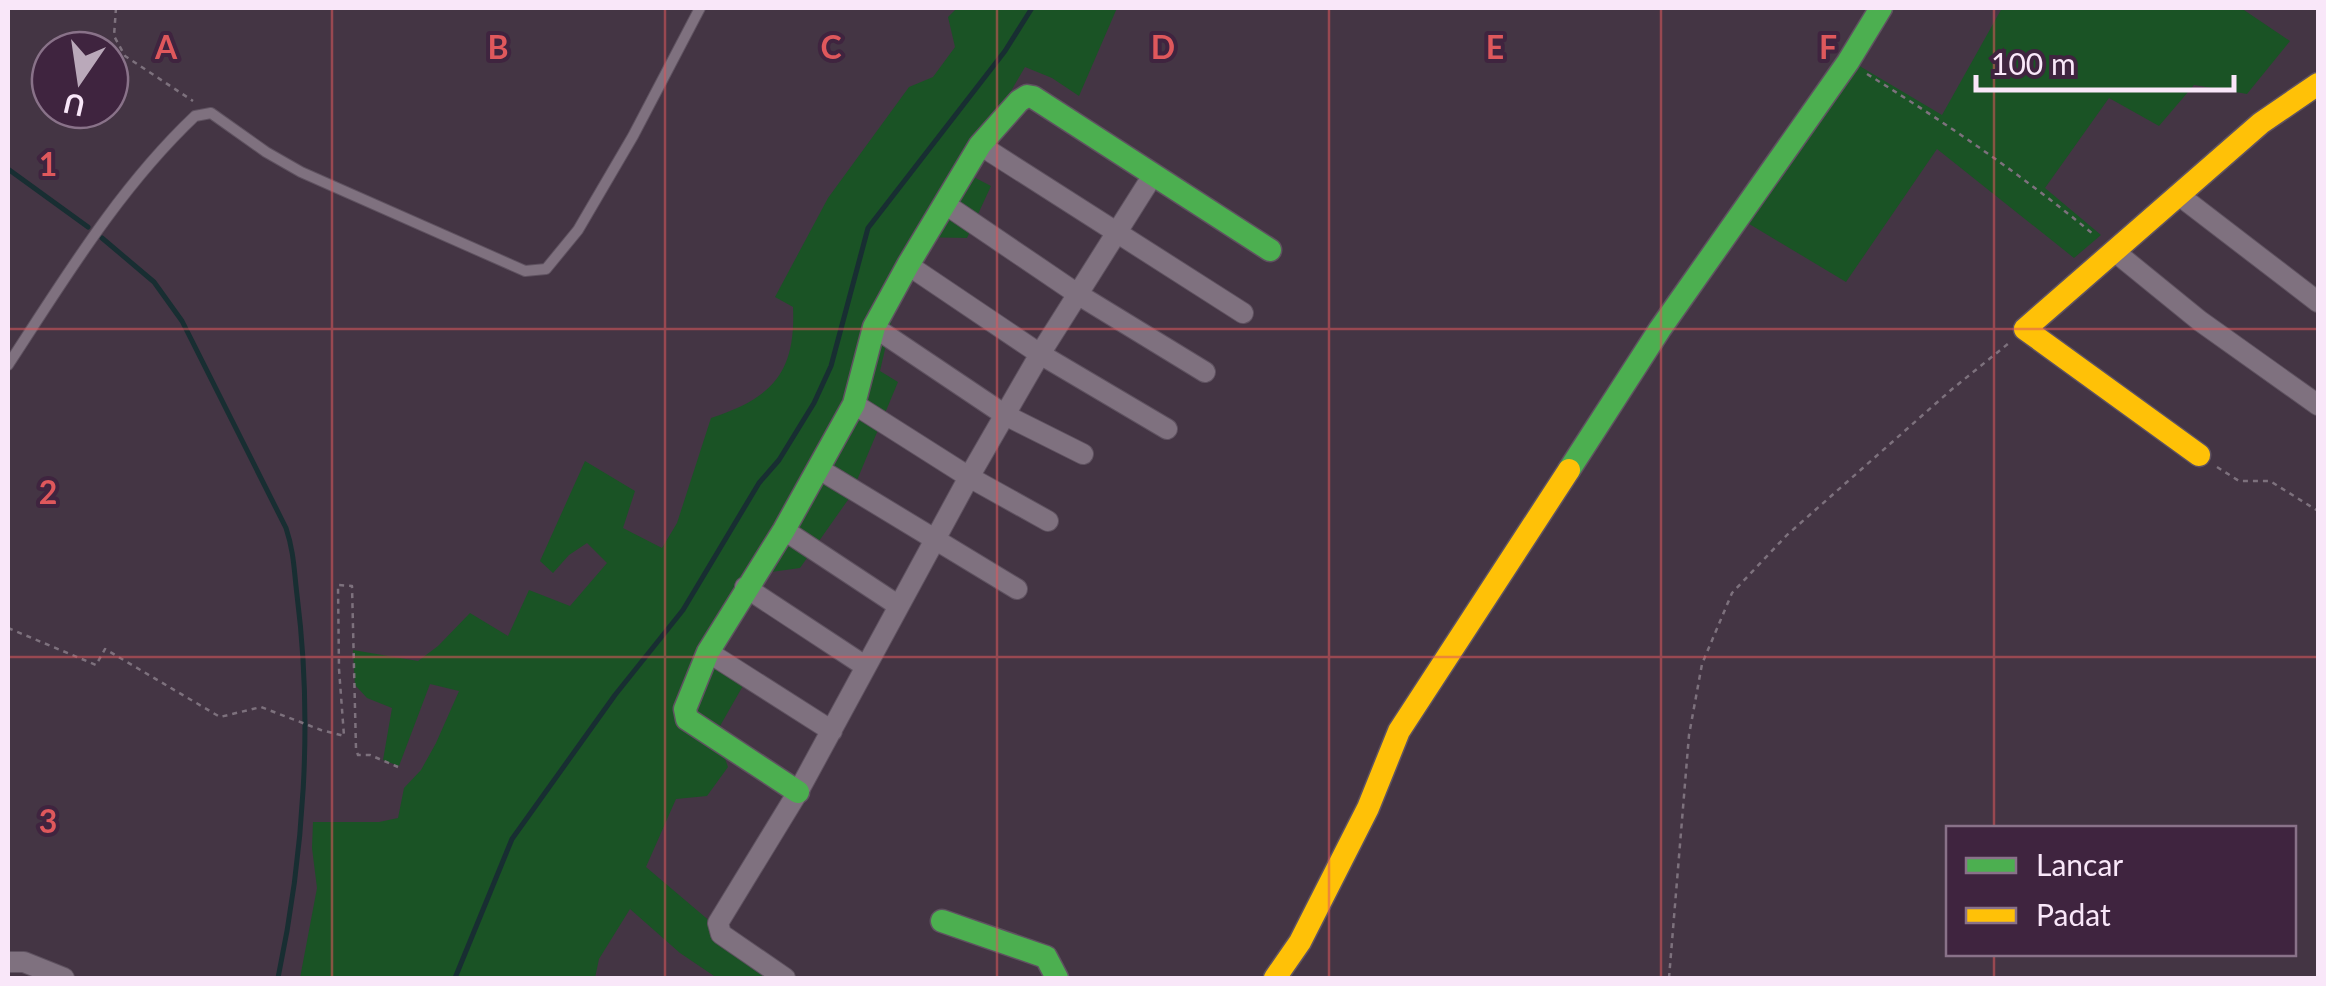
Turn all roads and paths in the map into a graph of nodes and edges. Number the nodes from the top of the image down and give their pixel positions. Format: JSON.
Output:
{"nodes":[{"id":1,"x":116,"y":8,"type":"edge"},
{"id":2,"x":700,"y":8,"type":"edge"},
{"id":3,"x":1882,"y":8,"type":"edge"},
{"id":4,"x":1848,"y":62,"type":"junction"},
{"id":5,"x":2318,"y":84,"type":"edge"},
{"id":6,"x":211,"y":113,"type":"junction"},
{"id":7,"x":980,"y":145,"type":"junction"},
{"id":8,"x":1153,"y":175,"type":"junction"},
{"id":9,"x":2180,"y":196,"type":"junction"},
{"id":10,"x":945,"y":204,"type":"junction"},
{"id":11,"x":1116,"y":234,"type":"junction"},
{"id":12,"x":1270,"y":250,"type":"dead end"},
{"id":13,"x":2114,"y":251,"type":"junction"},
{"id":14,"x":908,"y":265,"type":"junction"},
{"id":15,"x":1079,"y":294,"type":"junction"},
{"id":16,"x":2318,"y":302,"type":"edge"},
{"id":17,"x":1242,"y":313,"type":"dead end"},
{"id":18,"x":874,"y":327,"type":"junction"},
{"id":19,"x":2025,"y":330,"type":"junction"},
{"id":20,"x":1040,"y":354,"type":"junction"},
{"id":21,"x":8,"y":365,"type":"edge"},
{"id":22,"x":1205,"y":372,"type":"dead end"},
{"id":23,"x":854,"y":404,"type":"junction"},
{"id":24,"x":2318,"y":405,"type":"edge"},
{"id":25,"x":1005,"y":415,"type":"junction"},
{"id":26,"x":1168,"y":429,"type":"dead end"},
{"id":27,"x":1082,"y":454,"type":"dead end"},
{"id":28,"x":2200,"y":455,"type":"joint"},
{"id":29,"x":819,"y":469,"type":"junction"},
{"id":30,"x":969,"y":477,"type":"junction"},
{"id":31,"x":2318,"y":512,"type":"edge"},
{"id":32,"x":1048,"y":521,"type":"dead end"},
{"id":33,"x":784,"y":530,"type":"junction"},
{"id":34,"x":934,"y":542,"type":"junction"},
{"id":35,"x":745,"y":588,"type":"junction"},
{"id":36,"x":1017,"y":589,"type":"dead end"},
{"id":37,"x":898,"y":606,"type":"junction"},
{"id":38,"x":8,"y":628,"type":"edge"},
{"id":39,"x":708,"y":652,"type":"junction"},
{"id":40,"x":865,"y":666,"type":"junction"},
{"id":41,"x":832,"y":731,"type":"junction"},
{"id":42,"x":398,"y":767,"type":"dead end"},
{"id":43,"x":798,"y":792,"type":"junction"},
{"id":44,"x":942,"y":922,"type":"dead end"},
{"id":45,"x":8,"y":962,"type":"edge"},
{"id":46,"x":753,"y":969,"type":"edge"},
{"id":47,"x":64,"y":978,"type":"edge"},
{"id":48,"x":785,"y":978,"type":"edge"},
{"id":49,"x":1057,"y":978,"type":"edge"},
{"id":50,"x":1275,"y":978,"type":"edge"},
{"id":51,"x":1669,"y":978,"type":"edge"}],
"edges":[{"from":1,"to":6,"type":"path"},
{"from":2,"to":6,"type":"lane"},
{"from":3,"to":4,"type":"street"},
{"from":4,"to":13,"type":"path"},
{"from":4,"to":50,"type":"street"},
{"from":5,"to":9,"type":"street"},
{"from":6,"to":21,"type":"lane"},
{"from":7,"to":8,"type":"street"},
{"from":7,"to":10,"type":"street"},
{"from":7,"to":11,"type":"street"},
{"from":8,"to":11,"type":"street"},
{"from":8,"to":12,"type":"street"},
{"from":9,"to":13,"type":"street"},
{"from":9,"to":16,"type":"street"},
{"from":10,"to":14,"type":"street"},
{"from":10,"to":15,"type":"street"},
{"from":11,"to":15,"type":"street"},
{"from":11,"to":17,"type":"street"},
{"from":13,"to":19,"type":"street"},
{"from":13,"to":24,"type":"street"},
{"from":14,"to":18,"type":"street"},
{"from":14,"to":20,"type":"street"},
{"from":15,"to":20,"type":"street"},
{"from":15,"to":22,"type":"street"},
{"from":18,"to":23,"type":"street"},
{"from":18,"to":25,"type":"street"},
{"from":19,"to":28,"type":"street"},
{"from":19,"to":51,"type":"path"},
{"from":20,"to":25,"type":"street"},
{"from":20,"to":26,"type":"street"},
{"from":23,"to":29,"type":"street"},
{"from":23,"to":30,"type":"street"},
{"from":25,"to":27,"type":"street"},
{"from":25,"to":30,"type":"street"},
{"from":28,"to":31,"type":"path"},
{"from":29,"to":33,"type":"street"},
{"from":29,"to":34,"type":"street"},
{"from":30,"to":32,"type":"street"},
{"from":30,"to":34,"type":"street"},
{"from":33,"to":35,"type":"street"},
{"from":33,"to":37,"type":"street"},
{"from":34,"to":36,"type":"street"},
{"from":34,"to":37,"type":"street"},
{"from":35,"to":39,"type":"street"},
{"from":35,"to":40,"type":"street"},
{"from":37,"to":40,"type":"street"},
{"from":38,"to":42,"type":"path"},
{"from":39,"to":41,"type":"street"},
{"from":39,"to":43,"type":"street"},
{"from":40,"to":41,"type":"street"},
{"from":41,"to":43,"type":"street"},
{"from":43,"to":46,"type":"street"},
{"from":44,"to":49,"type":"street"},
{"from":45,"to":47,"type":"street"},
{"from":46,"to":48,"type":"street"}]}
